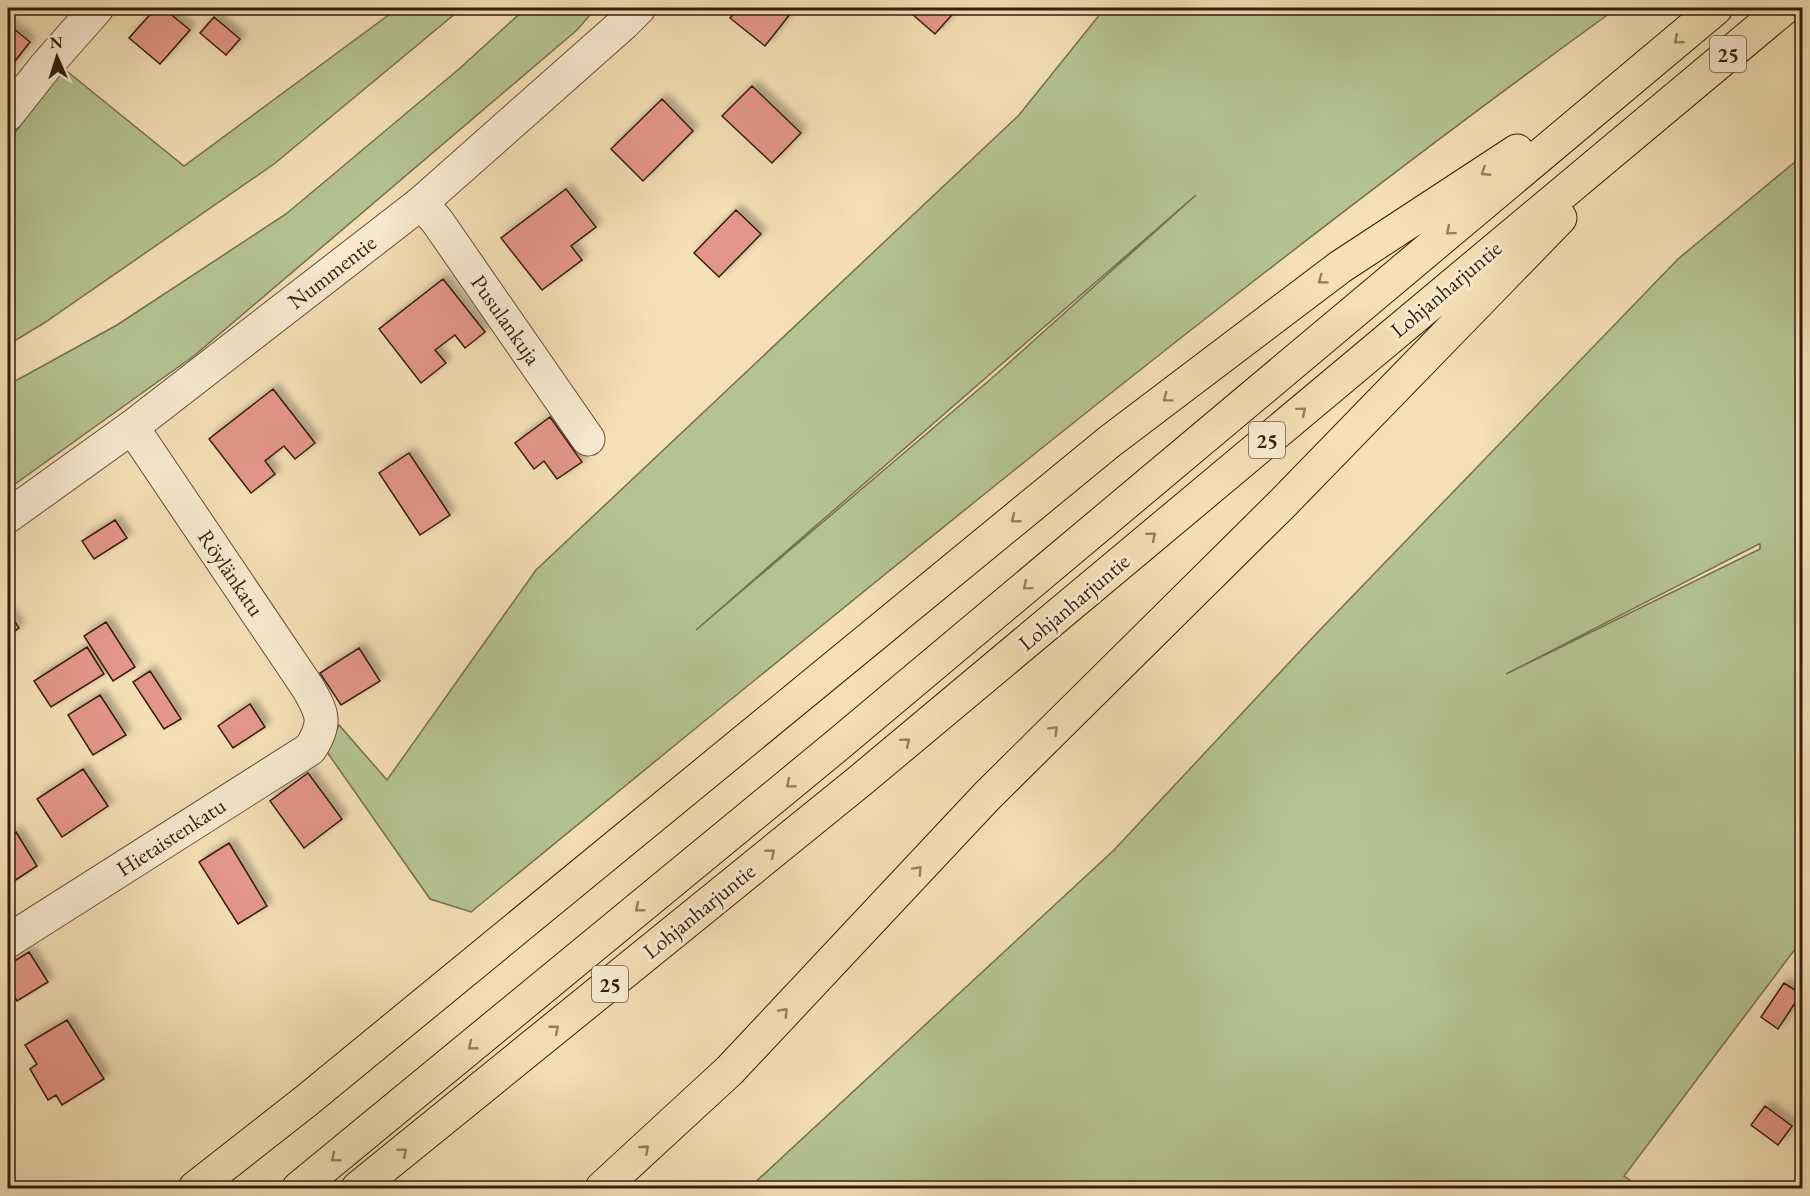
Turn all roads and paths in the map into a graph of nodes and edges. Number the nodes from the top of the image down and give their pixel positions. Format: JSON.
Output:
{"nodes":[{"id":1,"x":97,"y":8,"type":"edge"},
{"id":2,"x":639,"y":8,"type":"edge"},
{"id":3,"x":1716,"y":8,"type":"edge"},
{"id":4,"x":1784,"y":8,"type":"edge"},
{"id":5,"x":1640,"y":72,"type":"junction"},
{"id":6,"x":1673,"y":99,"type":"junction"},
{"id":7,"x":8,"y":114,"type":"edge"},
{"id":8,"x":421,"y":203,"type":"junction"},
{"id":9,"x":132,"y":427,"type":"junction"},
{"id":10,"x":588,"y":439,"type":"dead end"},
{"id":11,"x":8,"y":516,"type":"edge"},
{"id":12,"x":323,"y":723,"type":"joint"},
{"id":13,"x":8,"y":941,"type":"edge"},
{"id":14,"x":195,"y":1188,"type":"edge"},
{"id":15,"x":299,"y":1188,"type":"edge"},
{"id":16,"x":358,"y":1188,"type":"edge"},
{"id":17,"x":602,"y":1188,"type":"edge"}],
"edges":[{"from":1,"to":7,"type":"street"},
{"from":2,"to":8,"type":"street","name":"Nummentie"},
{"from":3,"to":5,"type":"highway","name":"Lohjanharjuntie","number":"25","one_way":true},
{"from":4,"to":6,"type":"highway","name":"Lohjanharjuntie","number":"25"},
{"from":5,"to":14,"type":"highway","one_way":true},
{"from":5,"to":15,"type":"highway","name":"Lohjanharjuntie","number":"25","one_way":true},
{"from":16,"to":6,"type":"highway","name":"Lohjanharjuntie","number":"25","one_way":true},
{"from":17,"to":6,"type":"highway","one_way":true},
{"from":8,"to":9,"type":"street","name":"Nummentie"},
{"from":8,"to":10,"type":"street","name":"Pusulankuja"},
{"from":9,"to":11,"type":"street","name":"Nummentie"},
{"from":9,"to":12,"type":"street","name":"Röylänkatu"},
{"from":12,"to":13,"type":"street","name":"Hietaistenkatu"}]}
